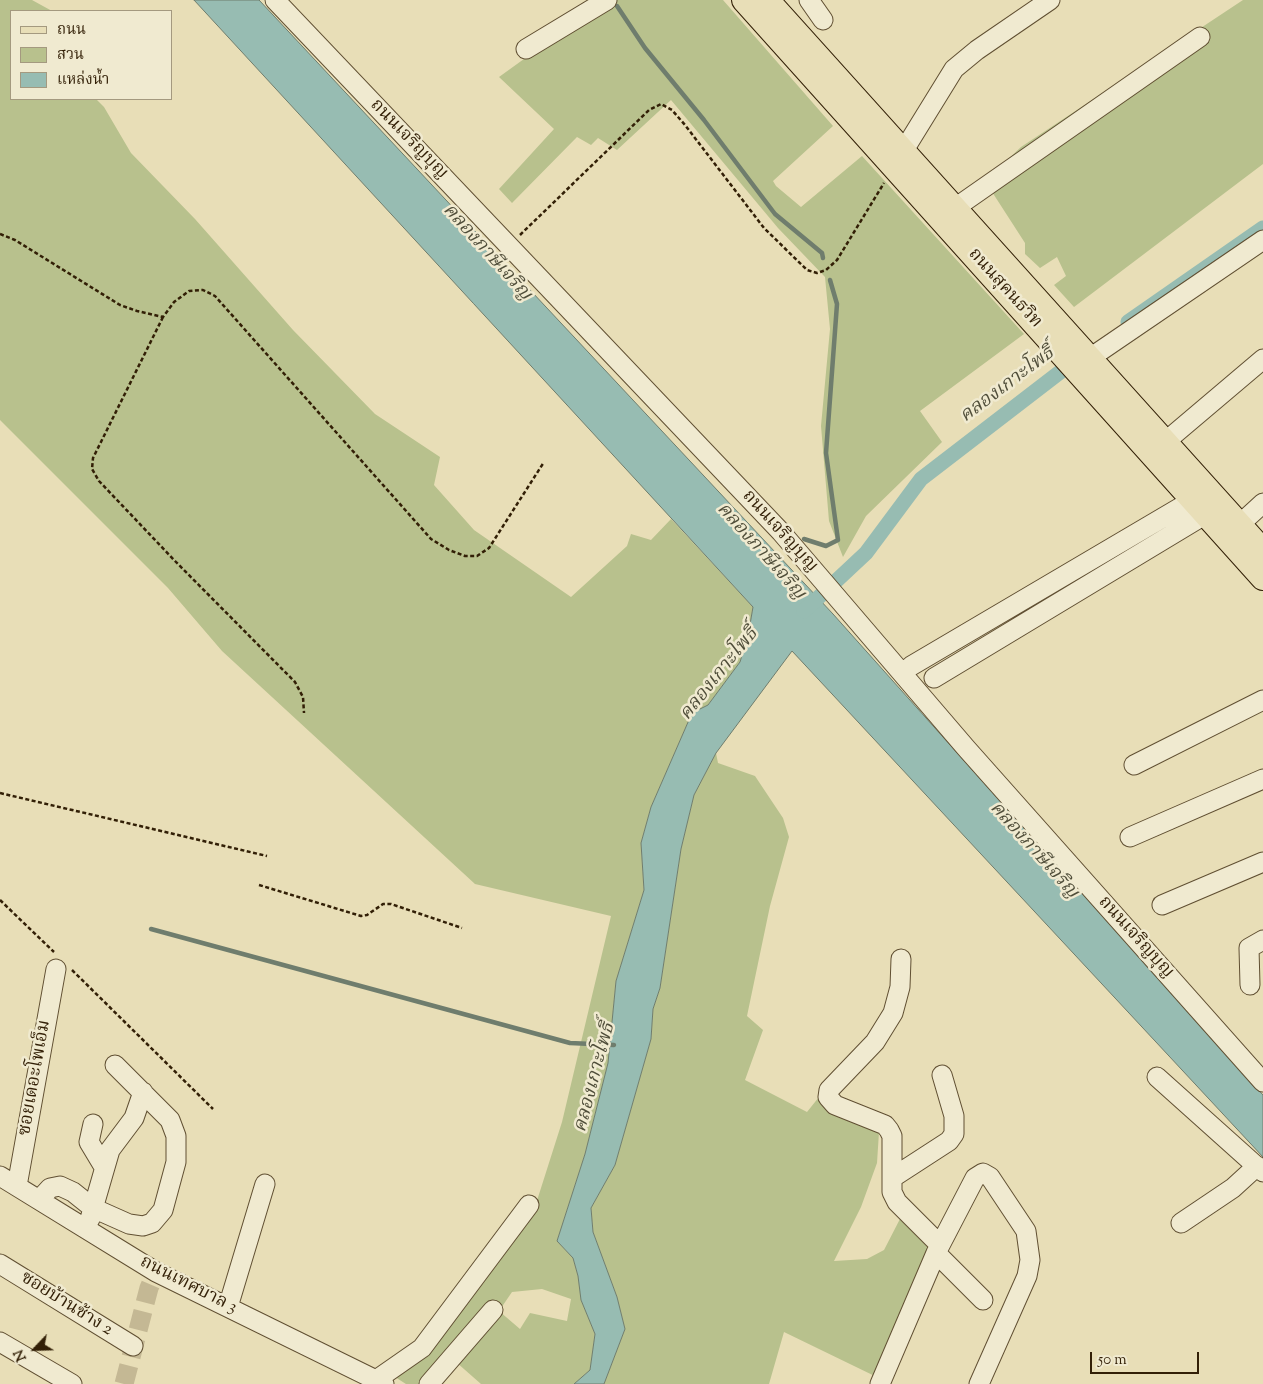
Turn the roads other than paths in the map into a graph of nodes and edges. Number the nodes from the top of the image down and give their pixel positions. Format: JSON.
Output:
{"nodes":[{"id":1,"x":275,"y":0,"type":"edge"},
{"id":2,"x":607,"y":0,"type":"edge"},
{"id":3,"x":744,"y":0,"type":"edge"},
{"id":4,"x":809,"y":0,"type":"edge"},
{"id":5,"x":1050,"y":0,"type":"edge"},
{"id":6,"x":778,"y":4,"type":"edge"},
{"id":7,"x":823,"y":20,"type":"dead end"},
{"id":8,"x":1200,"y":37,"type":"dead end"},
{"id":9,"x":526,"y":49,"type":"dead end"},
{"id":10,"x":899,"y":158,"type":"junction"},
{"id":11,"x":955,"y":208,"type":"junction"},
{"id":12,"x":1263,"y":240,"type":"edge"},
{"id":13,"x":1090,"y":358,"type":"junction"},
{"id":14,"x":1263,"y":360,"type":"edge"},
{"id":15,"x":1165,"y":442,"type":"junction"},
{"id":16,"x":1203,"y":501,"type":"junction"},
{"id":17,"x":1263,"y":503,"type":"edge"},
{"id":18,"x":1240,"y":525,"type":"junction"},
{"id":19,"x":1263,"y":551,"type":"edge"},
{"id":20,"x":1263,"y":578,"type":"edge"},
{"id":21,"x":911,"y":666,"type":"dead end"},
{"id":22,"x":934,"y":678,"type":"dead end"},
{"id":23,"x":1263,"y":700,"type":"edge"},
{"id":24,"x":1134,"y":765,"type":"dead end"},
{"id":25,"x":1263,"y":779,"type":"edge"},
{"id":26,"x":1130,"y":837,"type":"dead end"},
{"id":27,"x":1263,"y":862,"type":"edge"},
{"id":28,"x":1162,"y":904,"type":"dead end"},
{"id":29,"x":1263,"y":940,"type":"edge"},
{"id":30,"x":901,"y":959,"type":"dead end"},
{"id":31,"x":61,"y":965,"type":"road end"},
{"id":32,"x":1250,"y":985,"type":"dead end"},
{"id":33,"x":115,"y":1065,"type":"dead end"},
{"id":34,"x":942,"y":1075,"type":"dead end"},
{"id":35,"x":1157,"y":1077,"type":"dead end"},
{"id":36,"x":1263,"y":1082,"type":"edge"},
{"id":37,"x":142,"y":1092,"type":"junction"},
{"id":38,"x":93,"y":1124,"type":"dead end"},
{"id":39,"x":104,"y":1167,"type":"junction"},
{"id":40,"x":1260,"y":1169,"type":"edge"},
{"id":41,"x":0,"y":1176,"type":"edge"},
{"id":42,"x":892,"y":1178,"type":"junction"},
{"id":43,"x":265,"y":1184,"type":"dead end"},
{"id":44,"x":17,"y":1186,"type":"junction"},
{"id":45,"x":39,"y":1200,"type":"junction"},
{"id":46,"x":529,"y":1206,"type":"dead end"},
{"id":47,"x":93,"y":1208,"type":"junction"},
{"id":48,"x":1181,"y":1224,"type":"dead end"},
{"id":49,"x":87,"y":1230,"type":"junction"},
{"id":50,"x":938,"y":1249,"type":"junction"},
{"id":51,"x":0,"y":1264,"type":"edge"},
{"id":52,"x":983,"y":1300,"type":"dead end"},
{"id":53,"x":228,"y":1307,"type":"junction"},
{"id":54,"x":493,"y":1310,"type":"dead end"},
{"id":55,"x":1,"y":1344,"type":"edge"},
{"id":56,"x":133,"y":1346,"type":"dead end"},
{"id":57,"x":61,"y":1381,"type":"edge"},
{"id":58,"x":375,"y":1382,"type":"edge"},
{"id":59,"x":429,"y":1384,"type":"edge"},
{"id":60,"x":880,"y":1384,"type":"edge"},
{"id":61,"x":979,"y":1384,"type":"edge"}],
"edges":[{"from":1,"to":36,"type":"street","name":"ถนนเจริญบุญ"},
{"from":2,"to":9,"type":"street"},
{"from":3,"to":10,"type":"main road","name":"ถนนสุคนธวิท"},
{"from":4,"to":7,"type":"street"},
{"from":5,"to":10,"type":"street"},
{"from":6,"to":10,"type":"main road","name":"ถนนสุคนธวิท"},
{"from":8,"to":11,"type":"street"},
{"from":10,"to":11,"type":"main road","name":"ถนนสุคนธวิท"},
{"from":10,"to":16,"type":"main road","name":"ถนนสุคนธวิท"},
{"from":11,"to":13,"type":"main road","name":"ถนนสุคนธวิท"},
{"from":12,"to":13,"type":"street"},
{"from":13,"to":15,"type":"main road","name":"ถนนสุคนธวิท"},
{"from":14,"to":15,"type":"street"},
{"from":15,"to":16,"type":"main road","name":"ถนนสุคนธวิท"},
{"from":16,"to":18,"type":"main road","name":"ถนนสุคนธวิท"},
{"from":16,"to":20,"type":"main road","name":"ถนนสุคนธวิท"},
{"from":16,"to":21,"type":"street"},
{"from":16,"to":22,"type":"street"},
{"from":17,"to":18,"type":"street"},
{"from":18,"to":19,"type":"main road","name":"ถนนสุคนธวิท"},
{"from":23,"to":24,"type":"street"},
{"from":25,"to":26,"type":"street"},
{"from":27,"to":28,"type":"street"},
{"from":29,"to":32,"type":"street"},
{"from":30,"to":42,"type":"street"},
{"from":31,"to":44,"type":"street","name":"ซอยเดอะโพเอ็ม"},
{"from":33,"to":37,"type":"street"},
{"from":34,"to":42,"type":"street"},
{"from":35,"to":40,"type":"street"},
{"from":37,"to":39,"type":"street"},
{"from":37,"to":47,"type":"street"},
{"from":38,"to":39,"type":"street"},
{"from":39,"to":47,"type":"street"},
{"from":40,"to":48,"type":"street"},
{"from":41,"to":44,"type":"street","name":"ถนนเทศบาล 3"},
{"from":42,"to":50,"type":"street"},
{"from":43,"to":53,"type":"street"},
{"from":44,"to":45,"type":"street","name":"ถนนเทศบาล 3"},
{"from":45,"to":47,"type":"street"},
{"from":45,"to":49,"type":"street","name":"ถนนเทศบาล 3"},
{"from":46,"to":58,"type":"street"},
{"from":47,"to":49,"type":"street"},
{"from":49,"to":53,"type":"street","name":"ถนนเทศบาล 3"},
{"from":50,"to":52,"type":"street"},
{"from":50,"to":60,"type":"street"},
{"from":50,"to":61,"type":"street"},
{"from":51,"to":56,"type":"street","name":"ซอยบ้านช้าง 2"},
{"from":53,"to":58,"type":"street","name":"ถนนเทศบาล 3"},
{"from":54,"to":59,"type":"street"},
{"from":55,"to":57,"type":"street"}]}
